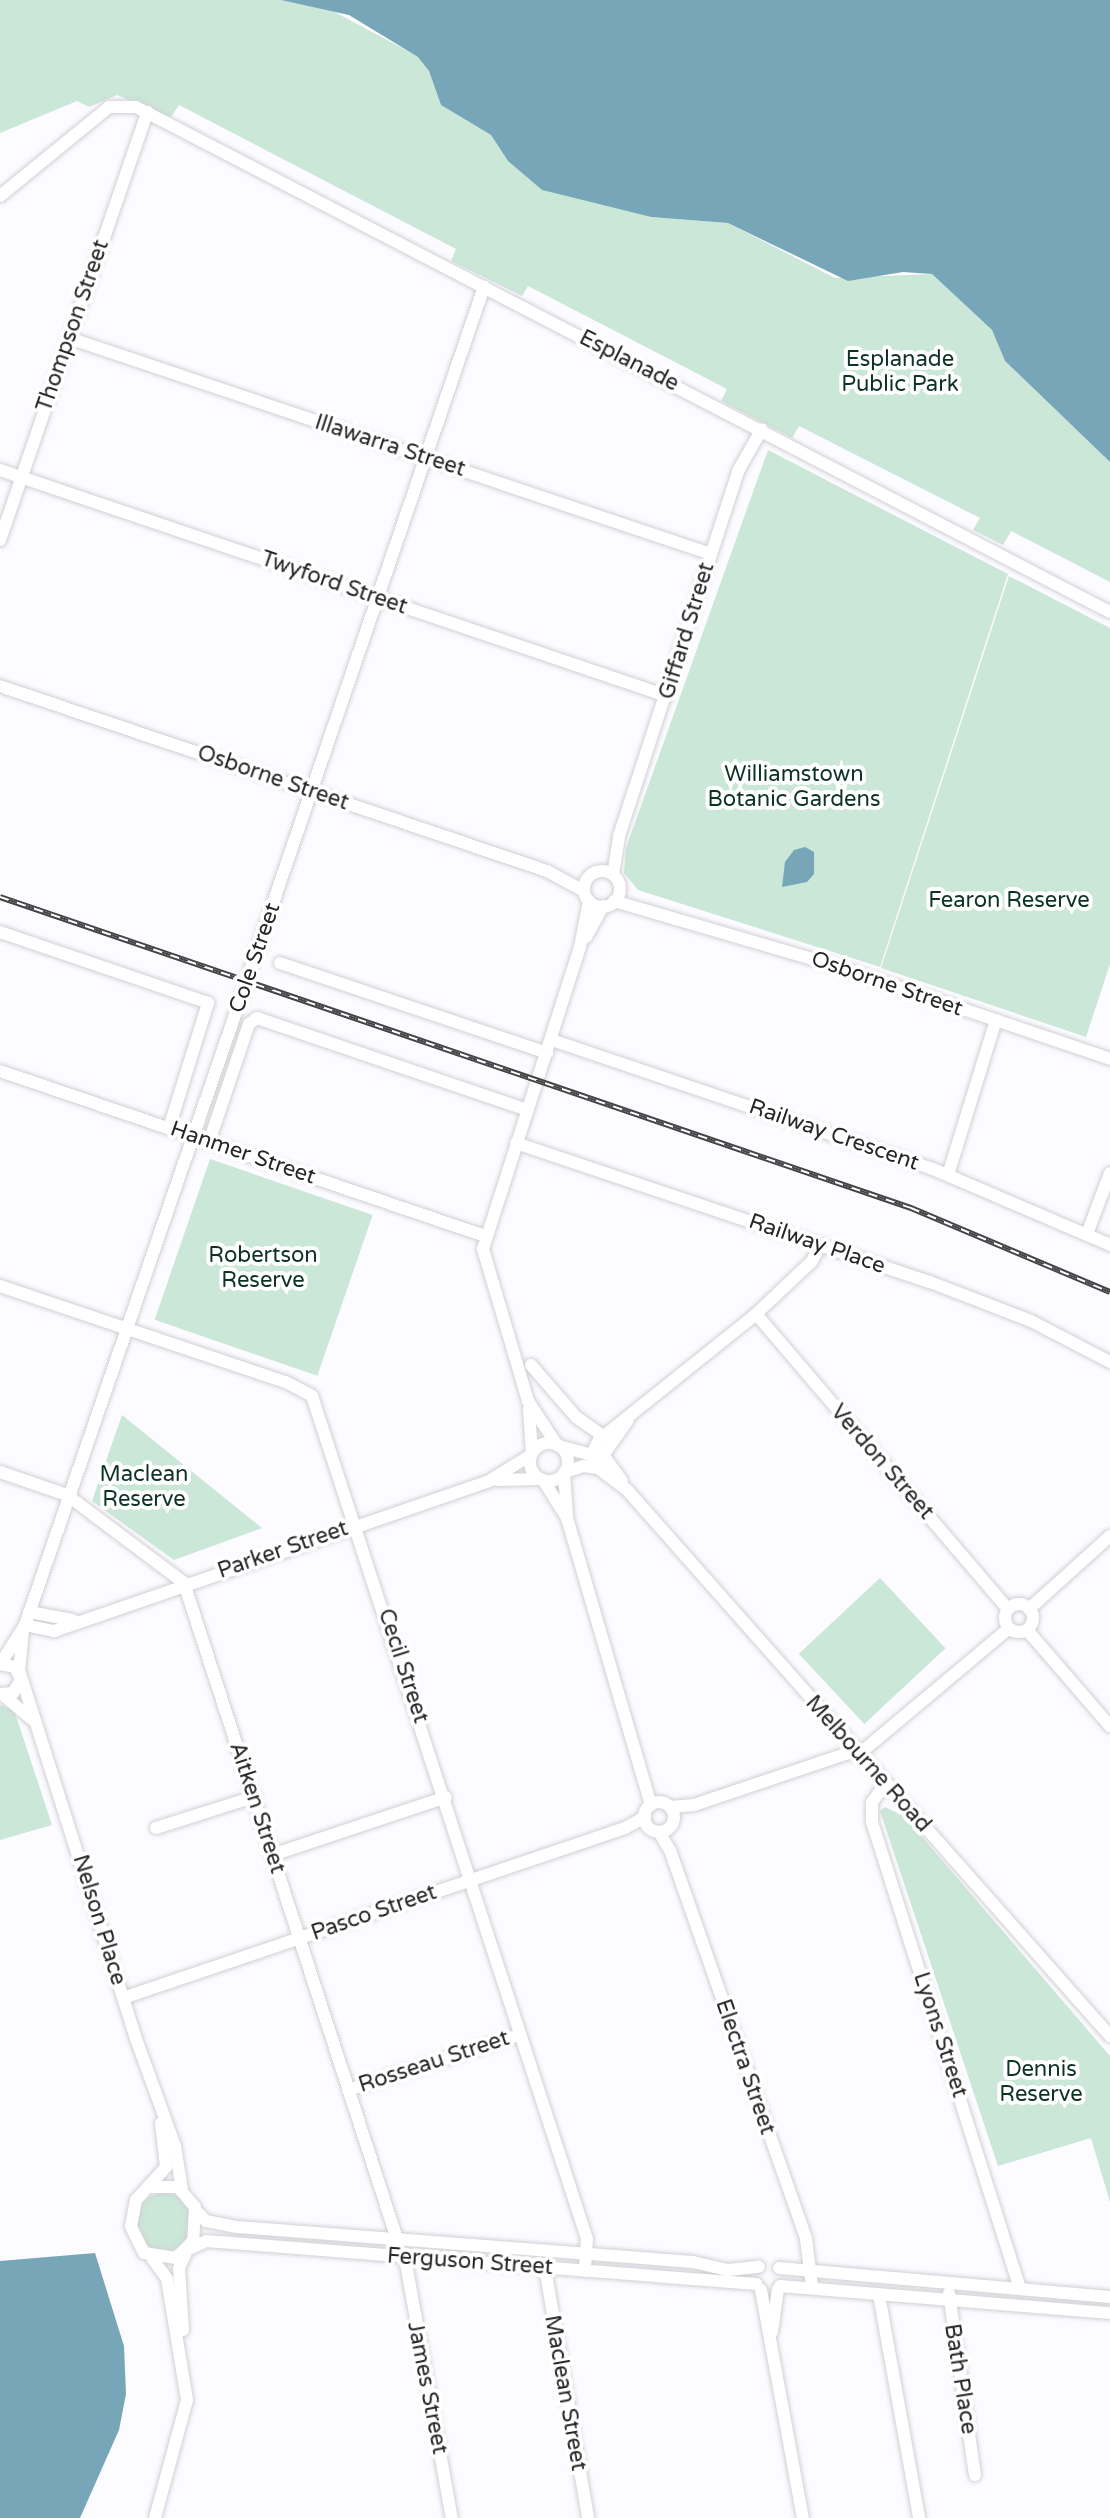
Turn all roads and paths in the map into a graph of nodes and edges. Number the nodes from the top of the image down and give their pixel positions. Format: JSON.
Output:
{"nodes":[{"id":1,"x":147,"y":112,"type":"junction"},
{"id":2,"x":0,"y":196,"type":"edge"},
{"id":3,"x":484,"y":287,"type":"junction"},
{"id":4,"x":69,"y":338,"type":"junction"},
{"id":5,"x":762,"y":429,"type":"junction"},
{"id":6,"x":426,"y":458,"type":"junction"},
{"id":7,"x":0,"y":470,"type":"edge"},
{"id":8,"x":22,"y":477,"type":"junction"},
{"id":9,"x":0,"y":540,"type":"edge"},
{"id":10,"x":711,"y":554,"type":"junction"},
{"id":11,"x":378,"y":597,"type":"junction"},
{"id":12,"x":1110,"y":612,"type":"edge"},
{"id":13,"x":0,"y":686,"type":"edge"},
{"id":14,"x":667,"y":696,"type":"junction"},
{"id":15,"x":312,"y":791,"type":"junction"},
{"id":16,"x":619,"y":836,"type":"junction"},
{"id":17,"x":547,"y":871,"type":"junction"},
{"id":18,"x":594,"y":874,"type":"junction"},
{"id":19,"x":613,"y":875,"type":"junction"},
{"id":20,"x":587,"y":896,"type":"junction"},
{"id":21,"x":612,"y":899,"type":"junction"},
{"id":22,"x":0,"y":932,"type":"edge"},
{"id":23,"x":580,"y":947,"type":"junction"},
{"id":24,"x":280,"y":963,"type":"dead end"},
{"id":25,"x":996,"y":1020,"type":"junction"},
{"id":26,"x":550,"y":1047,"type":"junction"},
{"id":27,"x":1110,"y":1059,"type":"edge"},
{"id":28,"x":0,"y":1071,"type":"edge"},
{"id":29,"x":528,"y":1110,"type":"junction"},
{"id":30,"x":169,"y":1128,"type":"junction"},
{"id":31,"x":193,"y":1136,"type":"junction"},
{"id":32,"x":209,"y":1142,"type":"junction"},
{"id":33,"x":516,"y":1143,"type":"junction"},
{"id":34,"x":1110,"y":1173,"type":"edge"},
{"id":35,"x":948,"y":1175,"type":"junction"},
{"id":36,"x":1087,"y":1234,"type":"junction"},
{"id":37,"x":485,"y":1236,"type":"junction"},
{"id":38,"x":820,"y":1245,"type":"junction"},
{"id":39,"x":1110,"y":1245,"type":"edge"},
{"id":40,"x":0,"y":1286,"type":"edge"},
{"id":41,"x":756,"y":1314,"type":"junction"},
{"id":42,"x":127,"y":1328,"type":"junction"},
{"id":43,"x":1110,"y":1362,"type":"edge"},
{"id":44,"x":531,"y":1365,"type":"dead end"},
{"id":45,"x":528,"y":1401,"type":"junction"},
{"id":46,"x":609,"y":1439,"type":"junction"},
{"id":47,"x":558,"y":1445,"type":"junction"},
{"id":48,"x":592,"y":1453,"type":"junction"},
{"id":49,"x":531,"y":1454,"type":"junction"},
{"id":50,"x":600,"y":1463,"type":"junction"},
{"id":51,"x":0,"y":1472,"type":"edge"},
{"id":52,"x":565,"y":1473,"type":"junction"},
{"id":53,"x":542,"y":1480,"type":"junction"},
{"id":54,"x":489,"y":1481,"type":"junction"},
{"id":55,"x":67,"y":1495,"type":"junction"},
{"id":56,"x":567,"y":1518,"type":"junction"},
{"id":57,"x":355,"y":1526,"type":"junction"},
{"id":58,"x":1110,"y":1536,"type":"edge"},
{"id":59,"x":184,"y":1583,"type":"junction"},
{"id":60,"x":1008,"y":1609,"type":"junction"},
{"id":61,"x":1029,"y":1609,"type":"junction"},
{"id":62,"x":29,"y":1612,"type":"junction"},
{"id":63,"x":78,"y":1619,"type":"junction"},
{"id":64,"x":24,"y":1626,"type":"junction"},
{"id":65,"x":1008,"y":1629,"type":"junction"},
{"id":66,"x":1027,"y":1630,"type":"junction"},
{"id":67,"x":1,"y":1663,"type":"edge"},
{"id":68,"x":19,"y":1672,"type":"junction"},
{"id":69,"x":0,"y":1694,"type":"edge"},
{"id":70,"x":1110,"y":1726,"type":"edge"},
{"id":71,"x":39,"y":1731,"type":"junction"},
{"id":72,"x":856,"y":1753,"type":"junction"},
{"id":73,"x":886,"y":1783,"type":"junction"},
{"id":74,"x":254,"y":1797,"type":"junction"},
{"id":75,"x":446,"y":1797,"type":"junction"},
{"id":76,"x":659,"y":1817,"type":"junction"},
{"id":77,"x":156,"y":1828,"type":"dead end"},
{"id":78,"x":272,"y":1855,"type":"junction"},
{"id":79,"x":470,"y":1880,"type":"junction"},
{"id":80,"x":299,"y":1938,"type":"junction"},
{"id":81,"x":123,"y":1998,"type":"junction"},
{"id":82,"x":1109,"y":2033,"type":"edge"},
{"id":83,"x":519,"y":2035,"type":"junction"},
{"id":84,"x":348,"y":2090,"type":"junction"},
{"id":85,"x":159,"y":2109,"type":"junction"},
{"id":86,"x":150,"y":2187,"type":"junction"},
{"id":87,"x":182,"y":2190,"type":"junction"},
{"id":88,"x":196,"y":2211,"type":"junction"},
{"id":89,"x":397,"y":2239,"type":"junction"},
{"id":90,"x":187,"y":2251,"type":"junction"},
{"id":91,"x":586,"y":2254,"type":"junction"},
{"id":92,"x":150,"y":2257,"type":"junction"},
{"id":93,"x":405,"y":2258,"type":"junction"},
{"id":94,"x":759,"y":2267,"type":"junction"},
{"id":95,"x":545,"y":2268,"type":"junction"},
{"id":96,"x":779,"y":2268,"type":"junction"},
{"id":97,"x":585,"y":2271,"type":"junction"},
{"id":98,"x":811,"y":2271,"type":"junction"},
{"id":99,"x":951,"y":2282,"type":"junction"},
{"id":100,"x":812,"y":2286,"type":"junction"},
{"id":101,"x":759,"y":2287,"type":"junction"},
{"id":102,"x":779,"y":2288,"type":"junction"},
{"id":103,"x":1020,"y":2289,"type":"junction"},
{"id":104,"x":879,"y":2295,"type":"junction"},
{"id":105,"x":1109,"y":2298,"type":"edge"},
{"id":106,"x":948,"y":2301,"type":"junction"},
{"id":107,"x":1110,"y":2313,"type":"edge"},
{"id":108,"x":772,"y":2335,"type":"junction"},
{"id":109,"x":182,"y":2348,"type":"junction"},
{"id":110,"x":975,"y":2475,"type":"dead end"},
{"id":111,"x":155,"y":2518,"type":"edge"},
{"id":112,"x":452,"y":2518,"type":"edge"},
{"id":113,"x":588,"y":2518,"type":"edge"},
{"id":114,"x":803,"y":2518,"type":"edge"},
{"id":115,"x":919,"y":2518,"type":"edge"}],
"edges":[{"from":1,"to":2,"type":"street"},
{"from":1,"to":3,"type":"street","name":"Esplanade"},
{"from":1,"to":4,"type":"street","name":"Thompson Street"},
{"from":3,"to":5,"type":"street","name":"Esplanade"},
{"from":3,"to":6,"type":"street","name":"Cole Street"},
{"from":4,"to":6,"type":"street","name":"Illawarra Street"},
{"from":4,"to":8,"type":"street","name":"Thompson Street"},
{"from":5,"to":10,"type":"street","name":"Giffard Street"},
{"from":5,"to":12,"type":"street","name":"Esplanade"},
{"from":6,"to":10,"type":"street","name":"Illawarra Street"},
{"from":6,"to":11,"type":"street","name":"Cole Street"},
{"from":7,"to":8,"type":"street","name":"Twyford Street"},
{"from":8,"to":9,"type":"street","name":"Thompson Street"},
{"from":8,"to":11,"type":"street","name":"Twyford Street"},
{"from":10,"to":14,"type":"street","name":"Giffard Street"},
{"from":11,"to":14,"type":"street","name":"Twyford Street"},
{"from":11,"to":15,"type":"street","name":"Cole Street"},
{"from":13,"to":15,"type":"street","name":"Osborne Street"},
{"from":14,"to":16,"type":"street","name":"Giffard Street"},
{"from":15,"to":17,"type":"street","name":"Osborne Street"},
{"from":15,"to":31,"type":"street","name":"Cole Street","bridge":true},
{"from":16,"to":18,"type":"street","name":"Giffard Street"},
{"from":16,"to":19,"type":"street","name":"Giffard Street"},
{"from":17,"to":18,"type":"street","name":"Osborne Street"},
{"from":17,"to":20,"type":"street","name":"Osborne Street"},
{"from":18,"to":19,"type":"street","name":"Osborne Street"},
{"from":18,"to":20,"type":"street","name":"Giffard Street"},
{"from":19,"to":21,"type":"street"},
{"from":20,"to":21,"type":"street","name":"Osborne Street"},
{"from":20,"to":23,"type":"street"},
{"from":21,"to":23,"type":"street"},
{"from":21,"to":25,"type":"street","name":"Osborne Street"},
{"from":22,"to":30,"type":"street"},
{"from":23,"to":26,"type":"street"},
{"from":24,"to":26,"type":"street","name":"Railway Crescent"},
{"from":25,"to":27,"type":"street","name":"Osborne Street"},
{"from":25,"to":35,"type":"street"},
{"from":26,"to":29,"type":"street"},
{"from":26,"to":35,"type":"street","name":"Railway Crescent"},
{"from":28,"to":30,"type":"street","name":"Hanmer Street"},
{"from":29,"to":32,"type":"street"},
{"from":29,"to":33,"type":"street"},
{"from":30,"to":31,"type":"street","name":"Hanmer Street"},
{"from":31,"to":32,"type":"street","name":"Hanmer Street"},
{"from":31,"to":42,"type":"street","name":"Cole Street"},
{"from":32,"to":37,"type":"street","name":"Hanmer Street"},
{"from":33,"to":37,"type":"street"},
{"from":33,"to":38,"type":"street","name":"Railway Place"},
{"from":34,"to":36,"type":"street"},
{"from":35,"to":36,"type":"street","name":"Railway Crescent"},
{"from":36,"to":39,"type":"street","name":"Railway Crescent"},
{"from":37,"to":45,"type":"street"},
{"from":38,"to":41,"type":"street"},
{"from":38,"to":43,"type":"street","name":"Railway Place"},
{"from":40,"to":42,"type":"street","name":"Cecil Street"},
{"from":41,"to":46,"type":"street"},
{"from":41,"to":60,"type":"street","name":"Verdon Street"},
{"from":42,"to":55,"type":"street","name":"Cole Street"},
{"from":42,"to":57,"type":"street","name":"Cecil Street"},
{"from":44,"to":46,"type":"street"},
{"from":45,"to":47,"type":"street"},
{"from":45,"to":49,"type":"street"},
{"from":46,"to":48,"type":"street"},
{"from":46,"to":50,"type":"street"},
{"from":47,"to":48,"type":"street"},
{"from":47,"to":49,"type":"street"},
{"from":47,"to":52,"type":"street"},
{"from":48,"to":50,"type":"street"},
{"from":49,"to":53,"type":"street"},
{"from":49,"to":54,"type":"street","name":"Parker Street"},
{"from":50,"to":52,"type":"street"},
{"from":50,"to":72,"type":"street","name":"Melbourne Road"},
{"from":51,"to":55,"type":"street"},
{"from":52,"to":53,"type":"street"},
{"from":52,"to":56,"type":"street","name":"Electra Street"},
{"from":53,"to":54,"type":"street","name":"Parker Street"},
{"from":53,"to":56,"type":"street","name":"Electra Street"},
{"from":54,"to":57,"type":"street","name":"Parker Street"},
{"from":55,"to":59,"type":"street"},
{"from":55,"to":62,"type":"street","name":"Cole Street"},
{"from":56,"to":76,"type":"street","name":"Electra Street"},
{"from":57,"to":59,"type":"street","name":"Parker Street"},
{"from":57,"to":75,"type":"street","name":"Cecil Street"},
{"from":58,"to":61,"type":"street"},
{"from":59,"to":63,"type":"street","name":"Parker Street"},
{"from":59,"to":74,"type":"street","name":"Aitken Street"},
{"from":60,"to":61,"type":"street"},
{"from":60,"to":65,"type":"street"},
{"from":61,"to":66,"type":"street"},
{"from":62,"to":63,"type":"street","name":"Parker Street"},
{"from":62,"to":64,"type":"street","name":"Cole Street"},
{"from":63,"to":64,"type":"street","name":"Parker Street"},
{"from":64,"to":67,"type":"street","name":"Cole Street"},
{"from":64,"to":68,"type":"street","name":"Cole Street"},
{"from":65,"to":66,"type":"street"},
{"from":65,"to":72,"type":"street","name":"Pasco Street"},
{"from":66,"to":70,"type":"street"},
{"from":67,"to":68,"type":"street"},
{"from":68,"to":69,"type":"street"},
{"from":68,"to":71,"type":"street","name":"Nelson Place"},
{"from":69,"to":71,"type":"street","name":"Nelson Place"},
{"from":71,"to":81,"type":"street","name":"Nelson Place"},
{"from":72,"to":73,"type":"street","name":"Melbourne Road"},
{"from":72,"to":76,"type":"street","name":"Pasco Street"},
{"from":73,"to":82,"type":"street","name":"Melbourne Road"},
{"from":73,"to":103,"type":"street","name":"Lyons Street"},
{"from":74,"to":77,"type":"street"},
{"from":74,"to":78,"type":"street","name":"Aitken Street"},
{"from":75,"to":78,"type":"street"},
{"from":75,"to":79,"type":"street","name":"Cecil Street"},
{"from":76,"to":79,"type":"street","name":"Pasco Street"},
{"from":76,"to":98,"type":"street","name":"Electra Street"},
{"from":78,"to":80,"type":"street","name":"Aitken Street"},
{"from":79,"to":80,"type":"street","name":"Pasco Street"},
{"from":79,"to":83,"type":"street","name":"Cecil Street"},
{"from":80,"to":81,"type":"street","name":"Pasco Street"},
{"from":80,"to":84,"type":"street","name":"Aitken Street"},
{"from":81,"to":85,"type":"street","name":"Nelson Place"},
{"from":83,"to":84,"type":"street","name":"Rosseau Street"},
{"from":83,"to":91,"type":"street","name":"Cecil Street"},
{"from":84,"to":89,"type":"street","name":"Aitken Street"},
{"from":85,"to":86,"type":"street","name":"Nelson Place"},
{"from":85,"to":87,"type":"street","name":"Nelson Place"},
{"from":86,"to":87,"type":"street"},
{"from":86,"to":92,"type":"street"},
{"from":87,"to":88,"type":"street"},
{"from":88,"to":89,"type":"street","name":"Ferguson Street"},
{"from":88,"to":90,"type":"street"},
{"from":89,"to":91,"type":"street","name":"Ferguson Street"},
{"from":90,"to":92,"type":"street"},
{"from":90,"to":93,"type":"street","name":"Ferguson Street"},
{"from":90,"to":109,"type":"street"},
{"from":91,"to":94,"type":"street","name":"Ferguson Street"},
{"from":91,"to":97,"type":"street","name":"Cecil Street"},
{"from":92,"to":109,"type":"street"},
{"from":93,"to":95,"type":"street","name":"Ferguson Street"},
{"from":93,"to":112,"type":"street","name":"James Street"},
{"from":94,"to":96,"type":"street","name":"Ferguson Street"},
{"from":94,"to":101,"type":"street"},
{"from":95,"to":97,"type":"street","name":"Ferguson Street"},
{"from":95,"to":113,"type":"street","name":"Maclean Street"},
{"from":96,"to":98,"type":"street"},
{"from":96,"to":102,"type":"street"},
{"from":97,"to":101,"type":"street","name":"Ferguson Street"},
{"from":98,"to":99,"type":"street"},
{"from":98,"to":100,"type":"street","name":"Electra Street"},
{"from":99,"to":103,"type":"street"},
{"from":99,"to":106,"type":"street","name":"Bath Place"},
{"from":100,"to":102,"type":"street"},
{"from":100,"to":104,"type":"street"},
{"from":101,"to":102,"type":"street","name":"Ferguson Street"},
{"from":101,"to":108,"type":"street"},
{"from":102,"to":108,"type":"street"},
{"from":103,"to":105,"type":"street"},
{"from":104,"to":106,"type":"street"},
{"from":104,"to":115,"type":"street"},
{"from":106,"to":107,"type":"street"},
{"from":106,"to":110,"type":"street","name":"Bath Place"},
{"from":108,"to":114,"type":"street"},
{"from":109,"to":111,"type":"street"}]}
